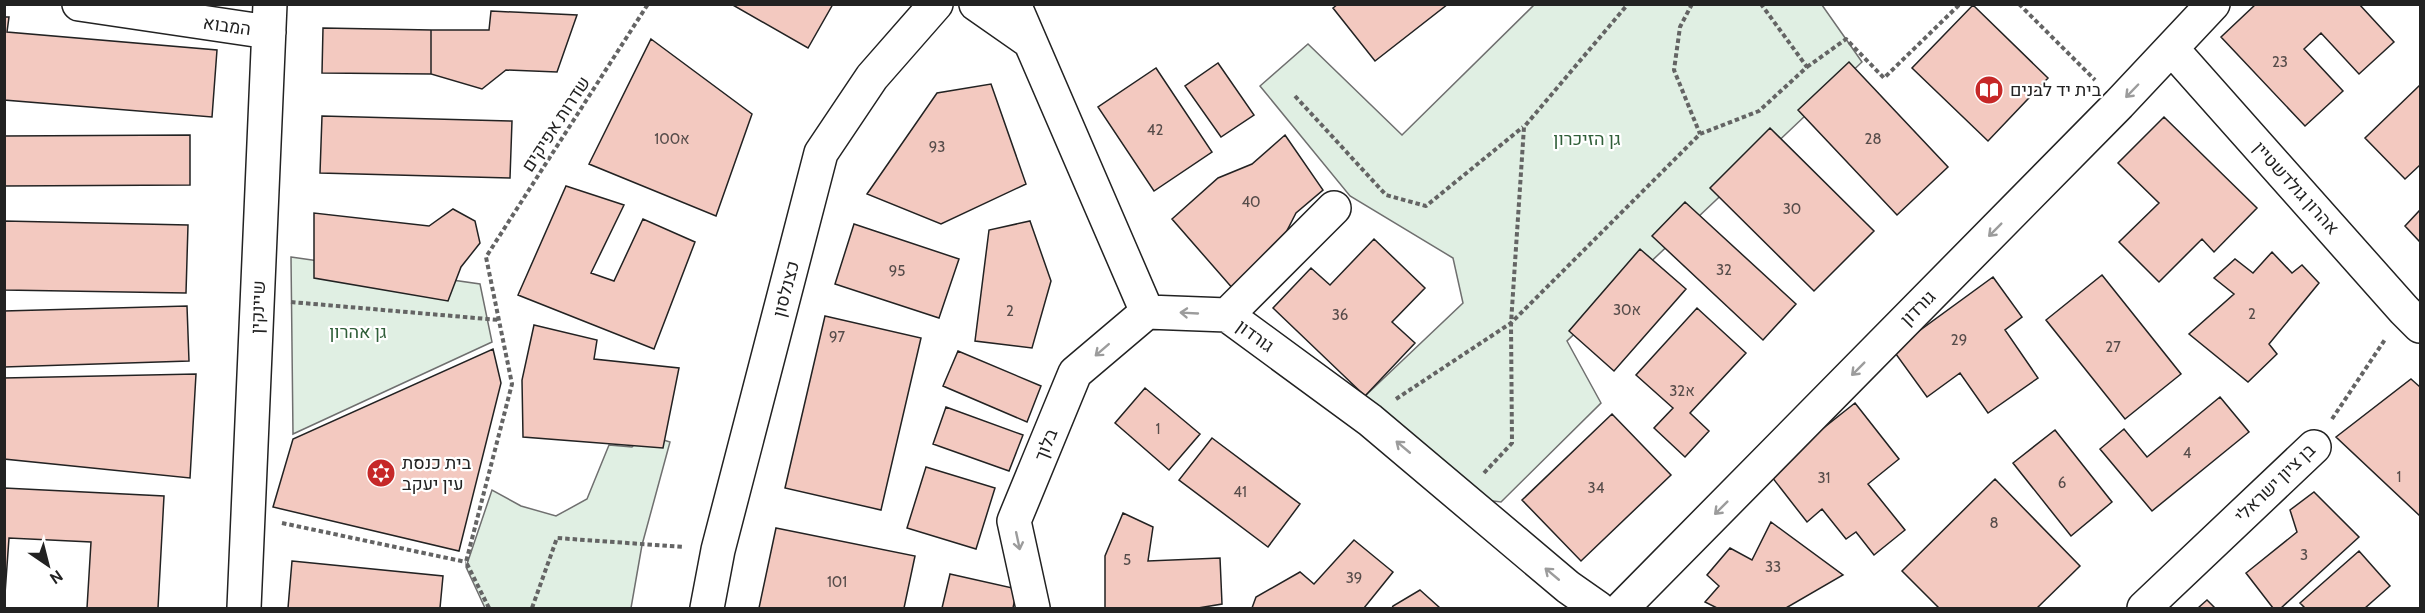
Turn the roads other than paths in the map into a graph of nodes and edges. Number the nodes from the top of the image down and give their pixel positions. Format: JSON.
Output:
{"nodes":[{"id":1,"x":79,"y":4,"type":"edge"},
{"id":2,"x":936,"y":4,"type":"edge"},
{"id":3,"x":976,"y":4,"type":"edge"},
{"id":4,"x":1014,"y":4,"type":"edge"},
{"id":5,"x":2213,"y":4,"type":"edge"},
{"id":6,"x":270,"y":18,"type":"edge"},
{"id":7,"x":1030,"y":42,"type":"junction"},
{"id":8,"x":2172,"y":49,"type":"junction"},
{"id":9,"x":1334,"y":208,"type":"dead end"},
{"id":10,"x":1147,"y":312,"type":"junction"},
{"id":11,"x":1227,"y":315,"type":"junction"},
{"id":12,"x":2412,"y":318,"type":"edge"},
{"id":13,"x":2314,"y":447,"type":"road end"},
{"id":14,"x":244,"y":609,"type":"edge"},
{"id":15,"x":708,"y":609,"type":"edge"},
{"id":16,"x":1033,"y":609,"type":"edge"},
{"id":17,"x":1598,"y":609,"type":"edge"},
{"id":18,"x":1622,"y":609,"type":"edge"},
{"id":19,"x":2144,"y":609,"type":"edge"}],
"edges":[{"from":1,"to":6,"type":"street","name":"המבוא"},
{"from":2,"to":15,"type":"street","name":"כצנלסון"},
{"from":3,"to":7,"type":"street"},
{"from":4,"to":7,"type":"street"},
{"from":5,"to":8,"type":"street","name":"גורדון"},
{"from":6,"to":14,"type":"street","name":"שיינקין"},
{"from":7,"to":10,"type":"street"},
{"from":8,"to":12,"type":"street","name":"אהרון גולדשטיין"},
{"from":8,"to":18,"type":"street","name":"גורדון","one_way":true},
{"from":9,"to":11,"type":"street"},
{"from":11,"to":10,"type":"street","name":"גורדון","one_way":true},
{"from":10,"to":16,"type":"street","name":"בלוך","one_way":true},
{"from":17,"to":11,"type":"street","name":"גורדון","one_way":true},
{"from":13,"to":19,"type":"street","name":"בן ציון ישראלי"}]}
